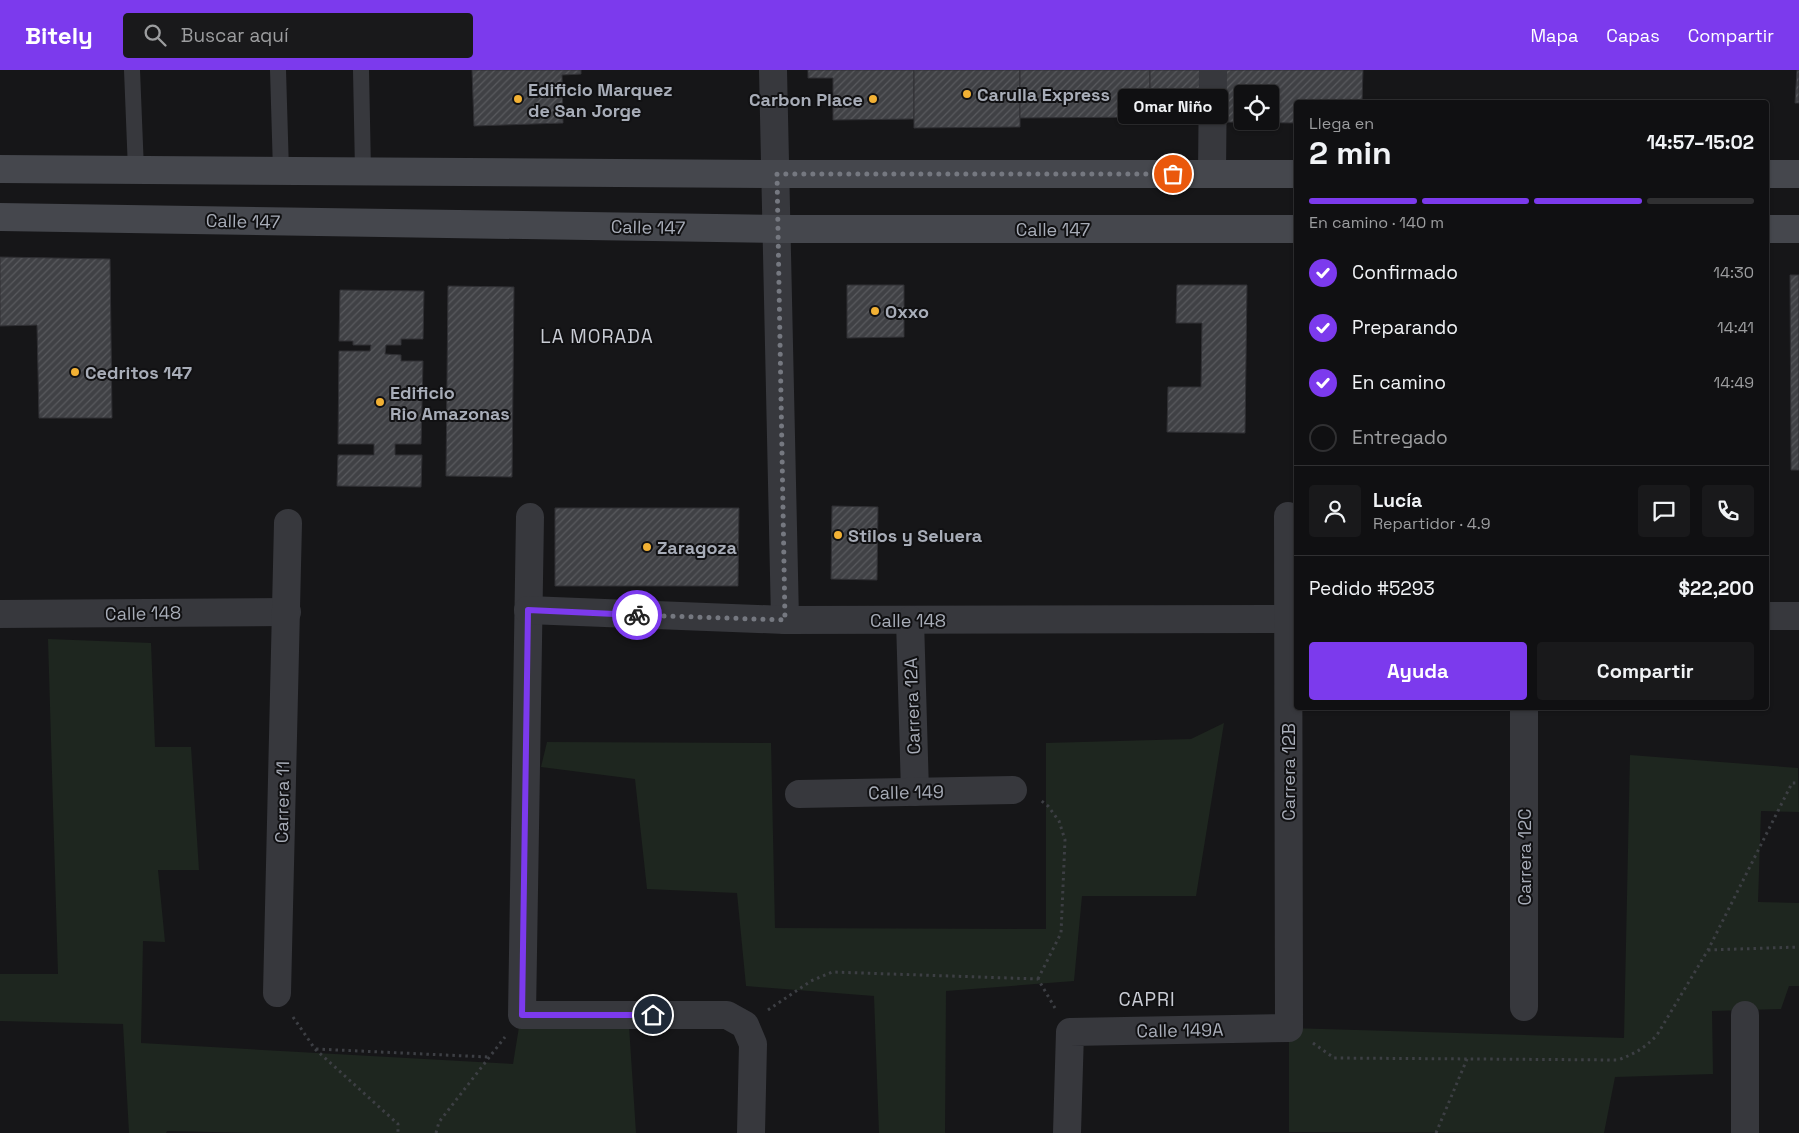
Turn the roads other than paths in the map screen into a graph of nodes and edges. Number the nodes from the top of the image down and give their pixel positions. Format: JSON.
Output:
{"nodes":[{"id":1,"x":132,"y":70,"type":"edge"},
{"id":2,"x":278,"y":70,"type":"edge"},
{"id":3,"x":361,"y":70,"type":"edge"},
{"id":4,"x":773,"y":70,"type":"edge"},
{"id":5,"x":1213,"y":70,"type":"edge"},
{"id":6,"x":0,"y":169,"type":"edge"},
{"id":7,"x":136,"y":170,"type":"junction"},
{"id":8,"x":280,"y":170,"type":"junction"},
{"id":9,"x":363,"y":171,"type":"junction"},
{"id":10,"x":777,"y":174,"type":"junction"},
{"id":11,"x":1212,"y":174,"type":"junction"},
{"id":12,"x":1294,"y":174,"type":"edge"},
{"id":13,"x":1769,"y":174,"type":"edge"},
{"id":14,"x":1799,"y":174,"type":"edge"},
{"id":15,"x":0,"y":216,"type":"edge"},
{"id":16,"x":777,"y":229,"type":"junction"},
{"id":17,"x":1294,"y":229,"type":"edge"},
{"id":18,"x":1769,"y":229,"type":"edge"},
{"id":19,"x":1799,"y":229,"type":"edge"},
{"id":20,"x":1288,"y":516,"type":"dead end"},
{"id":21,"x":530,"y":517,"type":"dead end"},
{"id":22,"x":288,"y":523,"type":"dead end"},
{"id":23,"x":528,"y":610,"type":"junction"},
{"id":24,"x":287,"y":612,"type":"junction"},
{"id":25,"x":0,"y":614,"type":"edge"},
{"id":26,"x":1769,"y":616,"type":"edge"},
{"id":27,"x":1799,"y":616,"type":"edge"},
{"id":28,"x":1288,"y":619,"type":"junction"},
{"id":29,"x":785,"y":620,"type":"junction"},
{"id":30,"x":910,"y":620,"type":"junction"},
{"id":31,"x":1524,"y":710,"type":"edge"},
{"id":32,"x":1013,"y":790,"type":"road end"},
{"id":33,"x":915,"y":792,"type":"junction"},
{"id":34,"x":798,"y":794,"type":"dead end"},
{"id":35,"x":277,"y":993,"type":"road end"},
{"id":36,"x":1524,"y":1007,"type":"dead end"},
{"id":37,"x":1745,"y":1015,"type":"dead end"},
{"id":38,"x":1289,"y":1028,"type":"joint"},
{"id":39,"x":751,"y":1133,"type":"edge"},
{"id":40,"x":1067,"y":1133,"type":"edge"},
{"id":41,"x":1745,"y":1133,"type":"edge"}],
"edges":[{"from":1,"to":7,"type":"lane"},
{"from":2,"to":8,"type":"lane"},
{"from":3,"to":9,"type":"lane"},
{"from":4,"to":10,"type":"street"},
{"from":5,"to":11,"type":"street"},
{"from":6,"to":7,"type":"main road"},
{"from":7,"to":8,"type":"main road"},
{"from":8,"to":9,"type":"main road"},
{"from":9,"to":10,"type":"main road"},
{"from":10,"to":11,"type":"main road"},
{"from":10,"to":16,"type":"street"},
{"from":11,"to":12,"type":"main road"},
{"from":13,"to":14,"type":"main road"},
{"from":15,"to":16,"type":"main road","name":"Calle 147"},
{"from":16,"to":17,"type":"main road","name":"Calle 147"},
{"from":16,"to":29,"type":"street"},
{"from":18,"to":19,"type":"main road"},
{"from":20,"to":28,"type":"street","name":"Carrera 12B"},
{"from":21,"to":23,"type":"street"},
{"from":22,"to":24,"type":"street","name":"Carrera 11"},
{"from":23,"to":29,"type":"street","name":"Calle 148"},
{"from":23,"to":39,"type":"street"},
{"from":24,"to":25,"type":"street","name":"Calle 148"},
{"from":24,"to":35,"type":"street","name":"Carrera 11"},
{"from":26,"to":27,"type":"street"},
{"from":28,"to":30,"type":"street","name":"Calle 148"},
{"from":28,"to":38,"type":"street","name":"Carrera 12B"},
{"from":29,"to":30,"type":"street","name":"Calle 148"},
{"from":30,"to":33,"type":"street","name":"Carrera 12A"},
{"from":31,"to":36,"type":"street","name":"Carrera 12C"},
{"from":32,"to":33,"type":"street","name":"Calle 149"},
{"from":33,"to":34,"type":"street","name":"Calle 149"},
{"from":37,"to":41,"type":"street"},
{"from":38,"to":40,"type":"street","name":"Calle 149A"}]}
